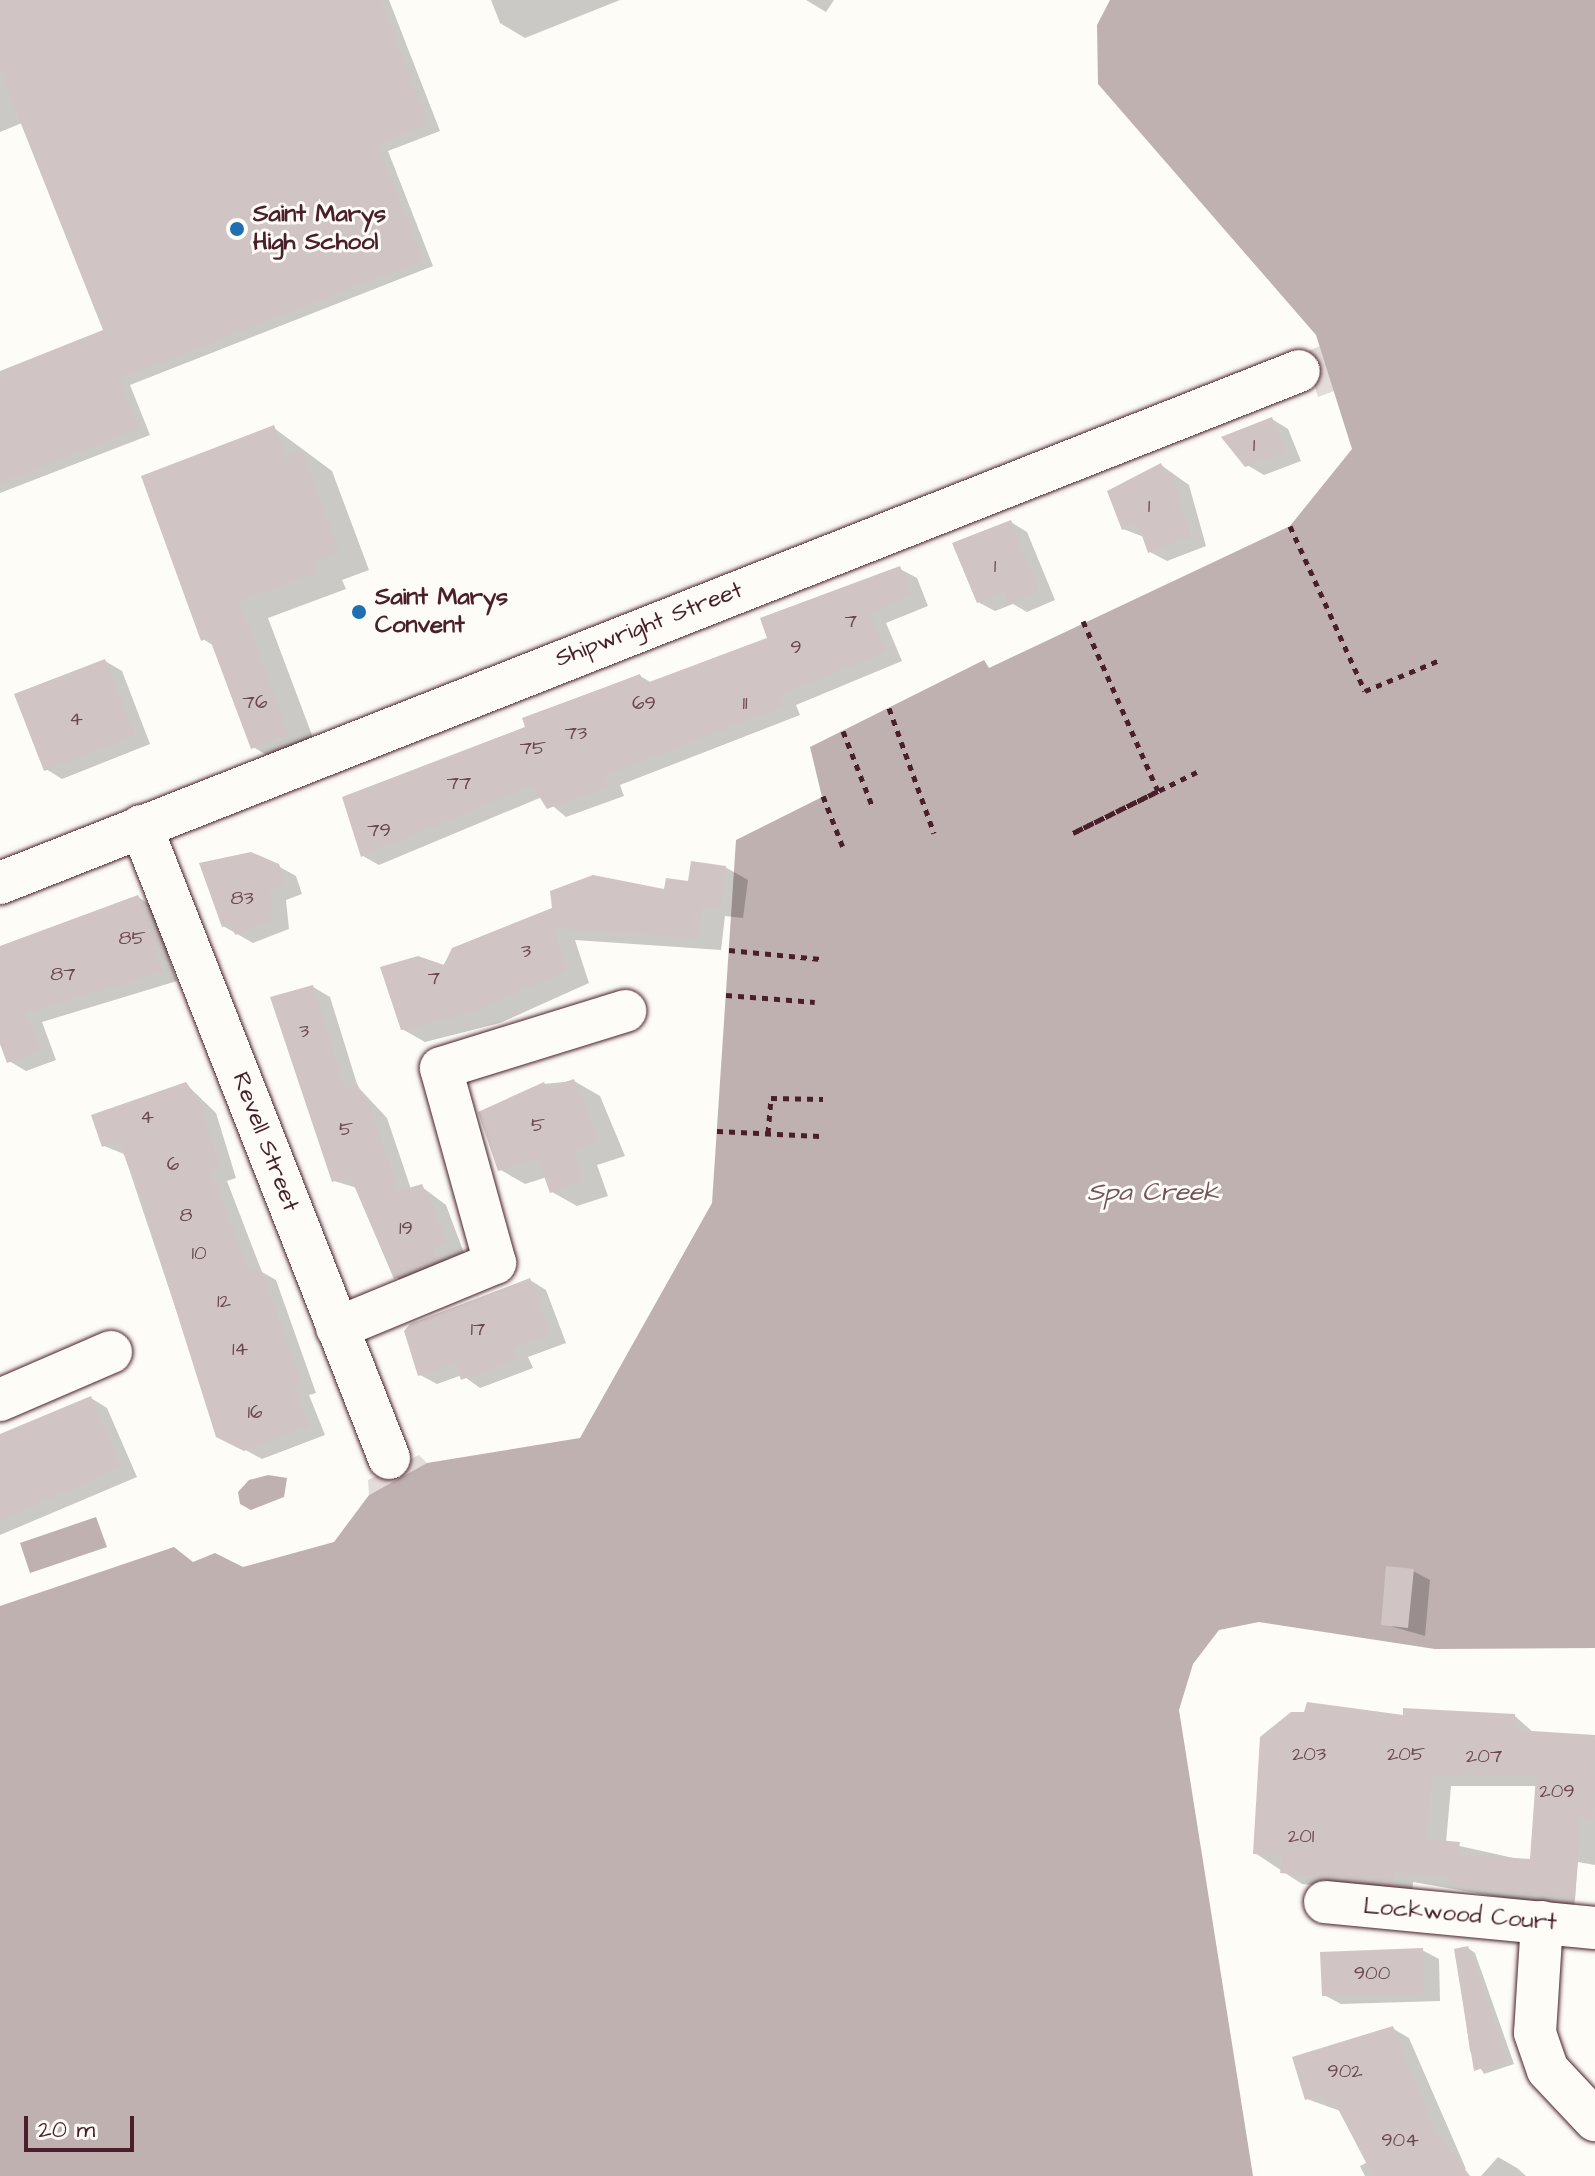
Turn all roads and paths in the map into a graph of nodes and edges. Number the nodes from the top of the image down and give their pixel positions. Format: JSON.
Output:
{"nodes":[{"id":1,"x":1299,"y":371,"type":"dead end"},
{"id":2,"x":1290,"y":526,"type":"dead end"},
{"id":3,"x":1083,"y":621,"type":"dead end"},
{"id":4,"x":1440,"y":660,"type":"dead end"},
{"id":5,"x":889,"y":708,"type":"dead end"},
{"id":6,"x":843,"y":731,"type":"dead end"},
{"id":7,"x":1197,"y":772,"type":"dead end"},
{"id":8,"x":823,"y":796,"type":"dead end"},
{"id":9,"x":873,"y":808,"type":"dead end"},
{"id":10,"x":141,"y":826,"type":"junction"},
{"id":11,"x":934,"y":833,"type":"dead end"},
{"id":12,"x":844,"y":850,"type":"dead end"},
{"id":13,"x":0,"y":883,"type":"edge"},
{"id":14,"x":729,"y":950,"type":"dead end"},
{"id":15,"x":821,"y":959,"type":"dead end"},
{"id":16,"x":726,"y":995,"type":"dead end"},
{"id":17,"x":815,"y":1002,"type":"dead end"},
{"id":18,"x":625,"y":1011,"type":"dead end"},
{"id":19,"x":823,"y":1099,"type":"dead end"},
{"id":20,"x":717,"y":1131,"type":"dead end"},
{"id":21,"x":768,"y":1133,"type":"junction"},
{"id":22,"x":820,"y":1136,"type":"dead end"},
{"id":23,"x":337,"y":1328,"type":"junction"},
{"id":24,"x":111,"y":1352,"type":"dead end"},
{"id":25,"x":0,"y":1400,"type":"edge"},
{"id":26,"x":389,"y":1458,"type":"dead end"},
{"id":27,"x":1325,"y":1902,"type":"dead end"},
{"id":28,"x":1542,"y":1922,"type":"junction"},
{"id":29,"x":1595,"y":1928,"type":"edge"},
{"id":30,"x":1595,"y":2120,"type":"edge"}],
"edges":[{"from":1,"to":10,"type":"street","name":"Shipwright Street"},
{"from":2,"to":4,"type":"path"},
{"from":3,"to":7,"type":"path"},
{"from":5,"to":11,"type":"path"},
{"from":6,"to":9,"type":"path"},
{"from":8,"to":12,"type":"path"},
{"from":10,"to":13,"type":"street","name":"Shipwright Street"},
{"from":10,"to":23,"type":"street","name":"Revell Street"},
{"from":14,"to":15,"type":"path"},
{"from":16,"to":17,"type":"path"},
{"from":18,"to":23,"type":"street"},
{"from":19,"to":21,"type":"path"},
{"from":20,"to":21,"type":"path"},
{"from":21,"to":22,"type":"path"},
{"from":23,"to":26,"type":"street","name":"Revell Street"},
{"from":24,"to":25,"type":"street"},
{"from":27,"to":28,"type":"street","name":"Lockwood Court"},
{"from":28,"to":29,"type":"street","name":"Lockwood Court"},
{"from":28,"to":30,"type":"street"}]}
